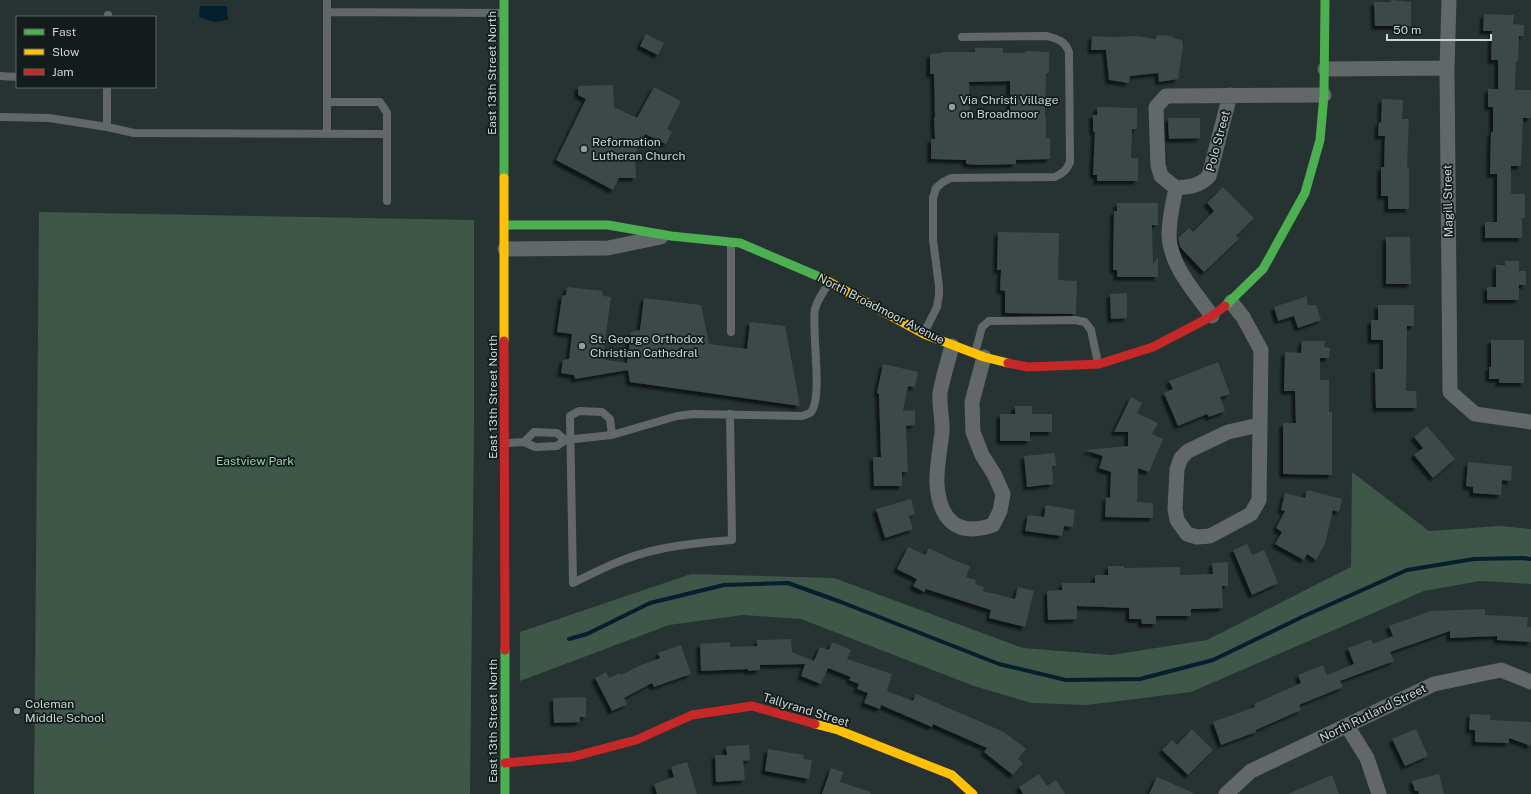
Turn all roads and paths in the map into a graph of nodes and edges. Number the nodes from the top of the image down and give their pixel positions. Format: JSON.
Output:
{"nodes":[{"id":1,"x":327,"y":0,"type":"edge"},
{"id":2,"x":504,"y":0,"type":"edge"},
{"id":3,"x":1325,"y":0,"type":"edge"},
{"id":4,"x":1449,"y":0,"type":"edge"},
{"id":5,"x":327,"y":12,"type":"junction"},
{"id":6,"x":504,"y":13,"type":"junction"},
{"id":7,"x":962,"y":37,"type":"dead end"},
{"id":8,"x":1447,"y":68,"type":"junction"},
{"id":9,"x":1325,"y":69,"type":"junction"},
{"id":10,"x":0,"y":76,"type":"edge"},
{"id":11,"x":16,"y":77,"type":"edge"},
{"id":12,"x":107,"y":88,"type":"edge"},
{"id":13,"x":1230,"y":95,"type":"junction"},
{"id":14,"x":1324,"y":95,"type":"junction"},
{"id":15,"x":327,"y":102,"type":"junction"},
{"id":16,"x":0,"y":116,"type":"edge"},
{"id":17,"x":107,"y":126,"type":"junction"},
{"id":18,"x":327,"y":134,"type":"junction"},
{"id":19,"x":387,"y":134,"type":"junction"},
{"id":20,"x":1176,"y":188,"type":"junction"},
{"id":21,"x":387,"y":201,"type":"dead end"},
{"id":22,"x":505,"y":225,"type":"junction"},
{"id":23,"x":671,"y":236,"type":"junction"},
{"id":24,"x":731,"y":242,"type":"junction"},
{"id":25,"x":505,"y":250,"type":"junction"},
{"id":26,"x":830,"y":281,"type":"junction"},
{"id":27,"x":1231,"y":302,"type":"junction"},
{"id":28,"x":1212,"y":316,"type":"junction"},
{"id":29,"x":731,"y":332,"type":"dead end"},
{"id":30,"x":924,"y":334,"type":"junction"},
{"id":31,"x":952,"y":346,"type":"junction"},
{"id":32,"x":980,"y":356,"type":"junction"},
{"id":33,"x":1099,"y":364,"type":"junction"},
{"id":34,"x":730,"y":414,"type":"junction"},
{"id":35,"x":1531,"y":422,"type":"edge"},
{"id":36,"x":1259,"y":425,"type":"junction"},
{"id":37,"x":612,"y":435,"type":"junction"},
{"id":38,"x":568,"y":440,"type":"junction"},
{"id":39,"x":505,"y":442,"type":"junction"},
{"id":40,"x":524,"y":442,"type":"junction"},
{"id":41,"x":1531,"y":682,"type":"edge"},
{"id":42,"x":1347,"y":726,"type":"junction"},
{"id":43,"x":505,"y":763,"type":"junction"},
{"id":44,"x":505,"y":794,"type":"edge"},
{"id":45,"x":973,"y":794,"type":"edge"},
{"id":46,"x":1226,"y":794,"type":"edge"},
{"id":47,"x":1379,"y":794,"type":"edge"}],
"edges":[{"from":1,"to":5,"type":"lane"},
{"from":2,"to":6,"type":"street","name":"East 13th Street North"},
{"from":3,"to":9,"type":"street","name":"North Broadmoor Avenue"},
{"from":4,"to":8,"type":"street","name":"Magill Street"},
{"from":5,"to":6,"type":"lane"},
{"from":5,"to":15,"type":"lane"},
{"from":6,"to":22,"type":"street","name":"East 13th Street North"},
{"from":7,"to":30,"type":"lane"},
{"from":8,"to":9,"type":"street"},
{"from":8,"to":35,"type":"street","name":"Magill Street"},
{"from":9,"to":14,"type":"street","name":"North Broadmoor Avenue"},
{"from":10,"to":11,"type":"lane"},
{"from":12,"to":17,"type":"lane"},
{"from":13,"to":14,"type":"street","name":"Polo Street"},
{"from":13,"to":20,"type":"street","name":"Polo Street"},
{"from":13,"to":20,"type":"street","name":"Polo Street"},
{"from":14,"to":27,"type":"street","name":"North Broadmoor Avenue"},
{"from":15,"to":18,"type":"lane"},
{"from":15,"to":19,"type":"lane"},
{"from":16,"to":17,"type":"lane"},
{"from":17,"to":18,"type":"lane"},
{"from":18,"to":19,"type":"lane"},
{"from":19,"to":21,"type":"lane"},
{"from":20,"to":28,"type":"street"},
{"from":22,"to":23,"type":"street","name":"North Broadmoor Avenue"},
{"from":22,"to":25,"type":"street","name":"East 13th Street North"},
{"from":23,"to":24,"type":"street","name":"North Broadmoor Avenue"},
{"from":23,"to":25,"type":"street","name":"North Broadmoor Avenue"},
{"from":24,"to":26,"type":"street","name":"North Broadmoor Avenue"},
{"from":24,"to":29,"type":"lane"},
{"from":25,"to":39,"type":"street","name":"East 13th Street North"},
{"from":26,"to":30,"type":"street","name":"North Broadmoor Avenue"},
{"from":26,"to":34,"type":"lane"},
{"from":27,"to":28,"type":"street","name":"North Broadmoor Avenue"},
{"from":27,"to":36,"type":"street"},
{"from":28,"to":33,"type":"street","name":"North Broadmoor Avenue"},
{"from":30,"to":31,"type":"street","name":"North Broadmoor Avenue"},
{"from":31,"to":32,"type":"street","name":"North Broadmoor Avenue"},
{"from":31,"to":32,"type":"street"},
{"from":32,"to":33,"type":"street","name":"North Broadmoor Avenue"},
{"from":32,"to":33,"type":"lane"},
{"from":34,"to":37,"type":"lane"},
{"from":34,"to":38,"type":"lane"},
{"from":36,"to":36,"type":"street"},
{"from":37,"to":38,"type":"lane"},
{"from":37,"to":38,"type":"lane"},
{"from":38,"to":40,"type":"lane"},
{"from":38,"to":40,"type":"lane"},
{"from":39,"to":40,"type":"lane"},
{"from":39,"to":43,"type":"street","name":"East 13th Street North"},
{"from":41,"to":42,"type":"street","name":"North Rutland Street"},
{"from":42,"to":46,"type":"street","name":"North Rutland Street"},
{"from":42,"to":47,"type":"street"},
{"from":43,"to":44,"type":"street","name":"East 13th Street North"},
{"from":43,"to":45,"type":"street","name":"Tallyrand Street"}]}
